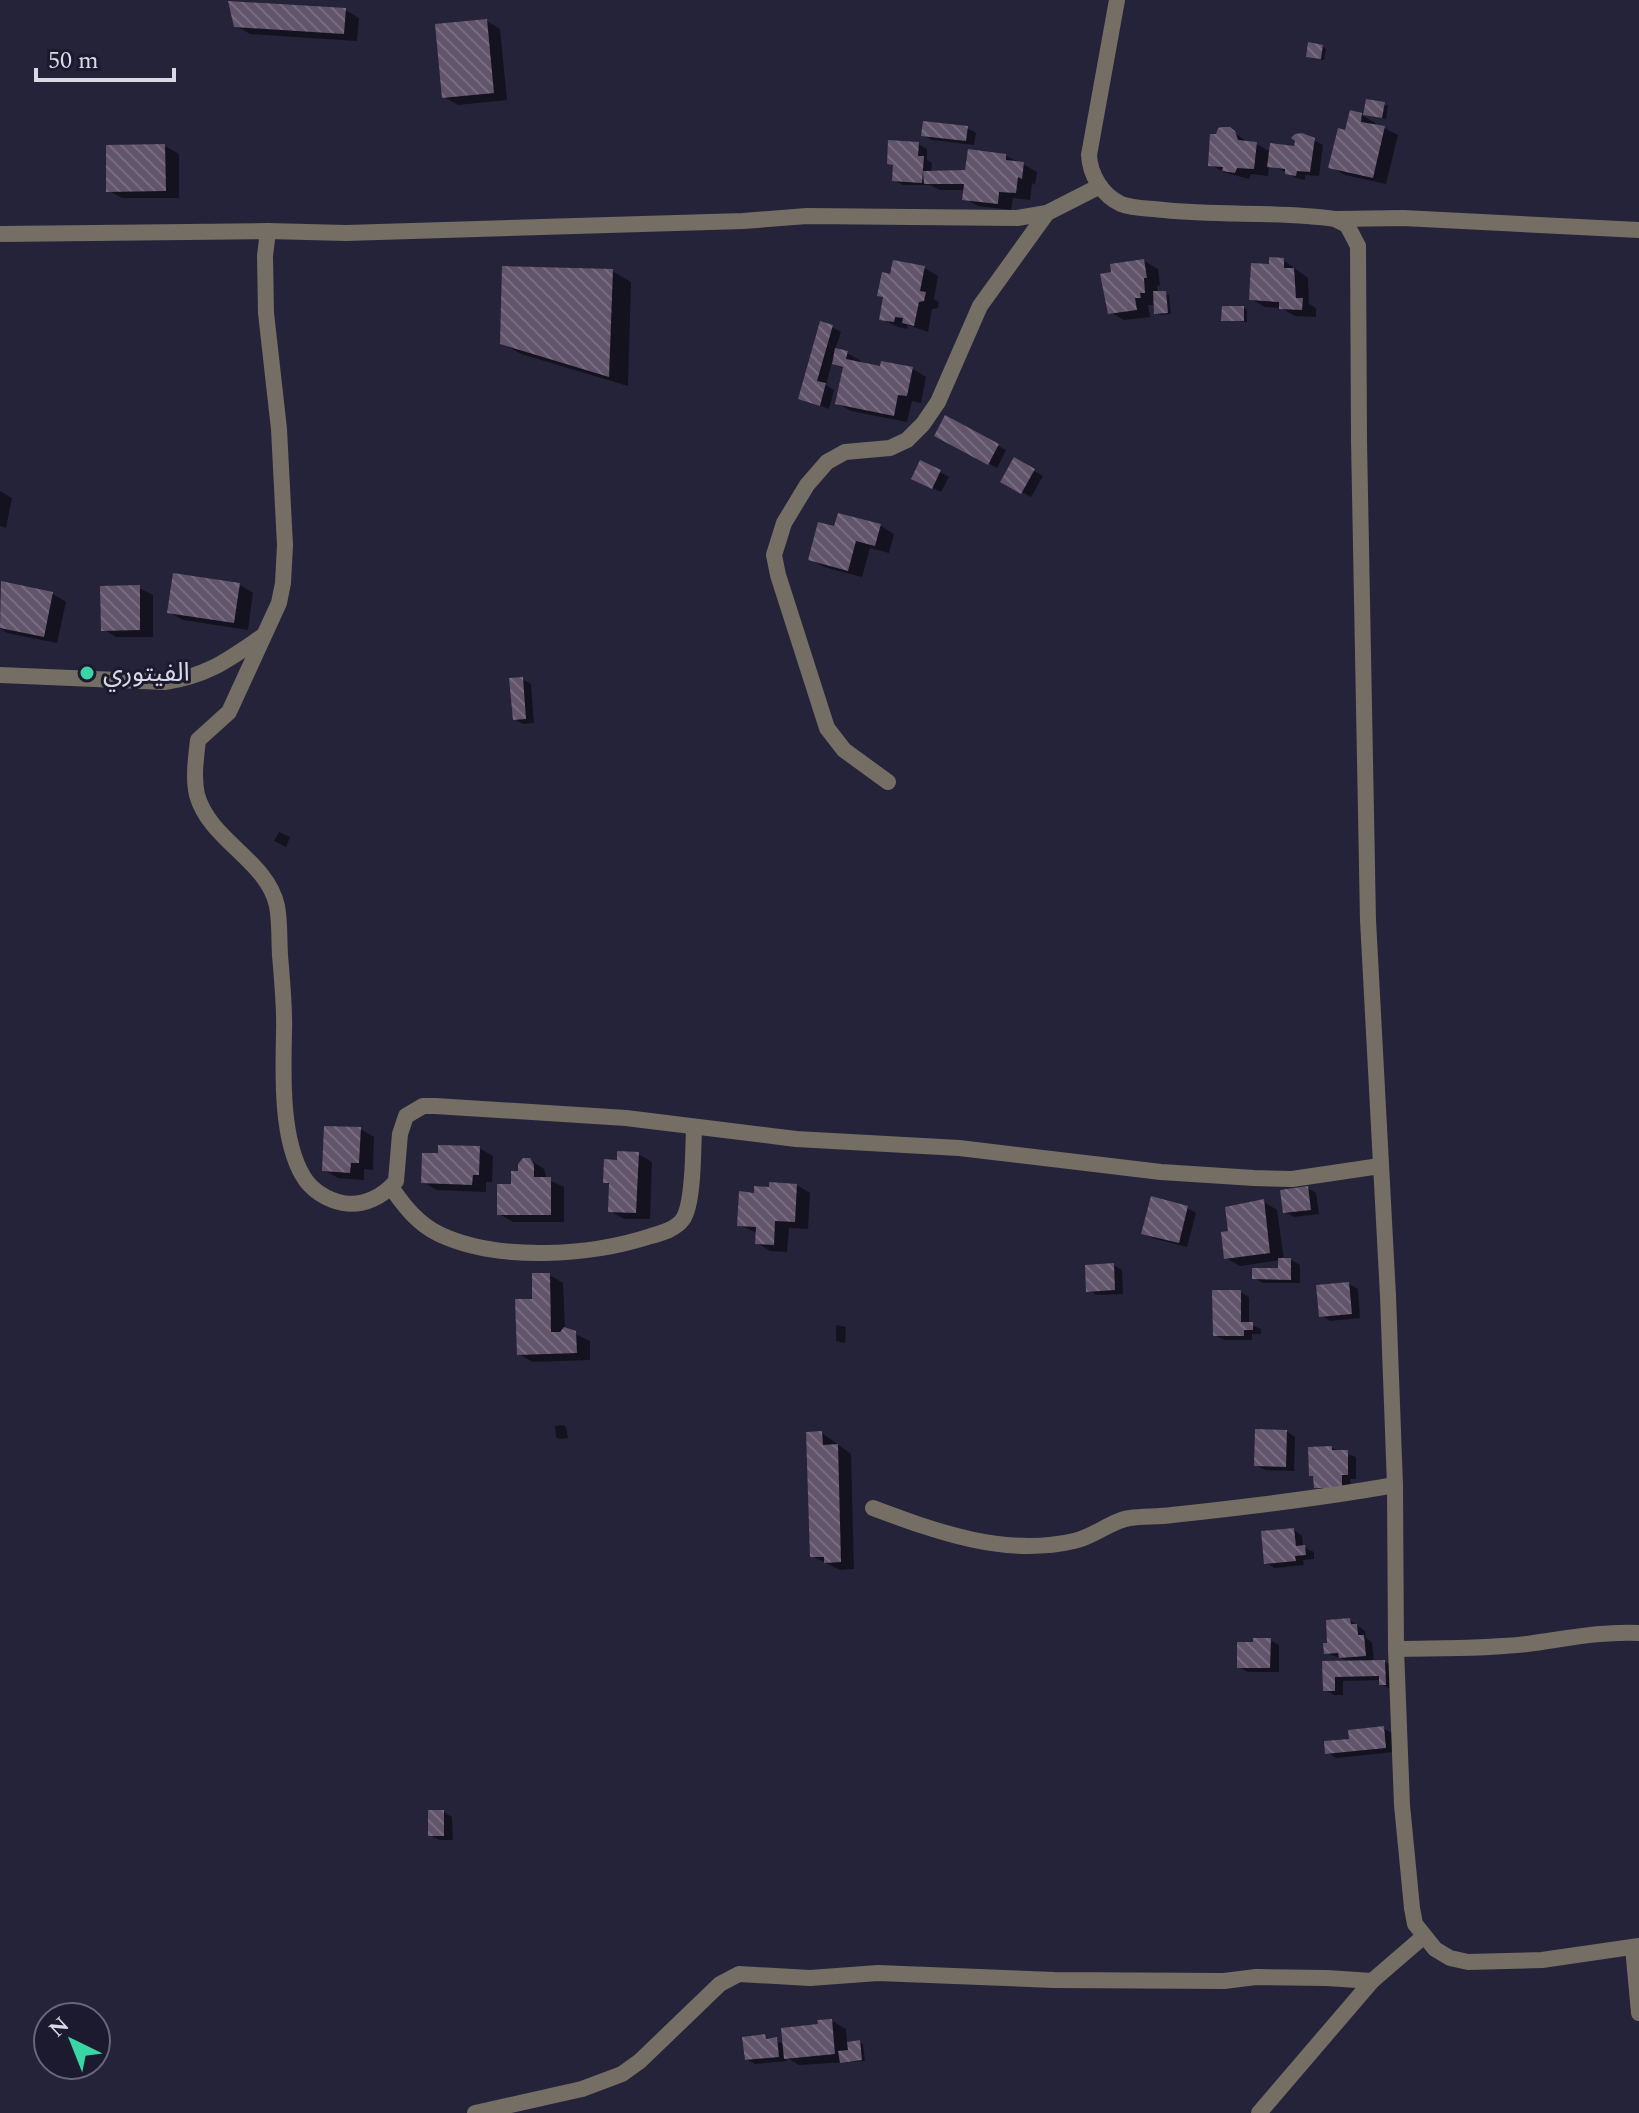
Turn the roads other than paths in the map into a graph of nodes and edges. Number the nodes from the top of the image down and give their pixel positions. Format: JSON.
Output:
{"nodes":[{"id":1,"x":1117,"y":0,"type":"edge"},
{"id":2,"x":1100,"y":186,"type":"junction"},
{"id":3,"x":1047,"y":213,"type":"junction"},
{"id":4,"x":1335,"y":219,"type":"junction"},
{"id":5,"x":1639,"y":230,"type":"edge"},
{"id":6,"x":268,"y":231,"type":"junction"},
{"id":7,"x":0,"y":234,"type":"edge"},
{"id":8,"x":264,"y":636,"type":"junction"},
{"id":9,"x":0,"y":675,"type":"edge"},
{"id":10,"x":888,"y":782,"type":"dead end"},
{"id":11,"x":694,"y":1128,"type":"junction"},
{"id":12,"x":1380,"y":1166,"type":"junction"},
{"id":13,"x":391,"y":1187,"type":"junction"},
{"id":14,"x":1395,"y":1485,"type":"junction"},
{"id":15,"x":873,"y":1508,"type":"dead end"},
{"id":16,"x":1639,"y":1633,"type":"edge"},
{"id":17,"x":1396,"y":1649,"type":"junction"},
{"id":18,"x":1423,"y":1937,"type":"junction"},
{"id":19,"x":1636,"y":1946,"type":"edge"},
{"id":20,"x":1372,"y":1981,"type":"junction"},
{"id":21,"x":1639,"y":2013,"type":"edge"},
{"id":22,"x":475,"y":2113,"type":"edge"},
{"id":23,"x":1259,"y":2113,"type":"edge"}],
"edges":[{"from":1,"to":2,"type":"street"},
{"from":2,"to":3,"type":"street"},
{"from":2,"to":4,"type":"street"},
{"from":3,"to":6,"type":"street"},
{"from":3,"to":10,"type":"street"},
{"from":4,"to":5,"type":"street"},
{"from":4,"to":12,"type":"street"},
{"from":6,"to":7,"type":"street"},
{"from":6,"to":8,"type":"street"},
{"from":8,"to":9,"type":"street"},
{"from":8,"to":13,"type":"street"},
{"from":11,"to":12,"type":"street"},
{"from":11,"to":13,"type":"street"},
{"from":11,"to":13,"type":"street"},
{"from":12,"to":14,"type":"street"},
{"from":14,"to":15,"type":"street"},
{"from":14,"to":17,"type":"street"},
{"from":16,"to":17,"type":"street"},
{"from":17,"to":18,"type":"street"},
{"from":18,"to":19,"type":"street"},
{"from":18,"to":20,"type":"street"},
{"from":19,"to":21,"type":"street"},
{"from":20,"to":22,"type":"street"},
{"from":20,"to":23,"type":"street"}]}
